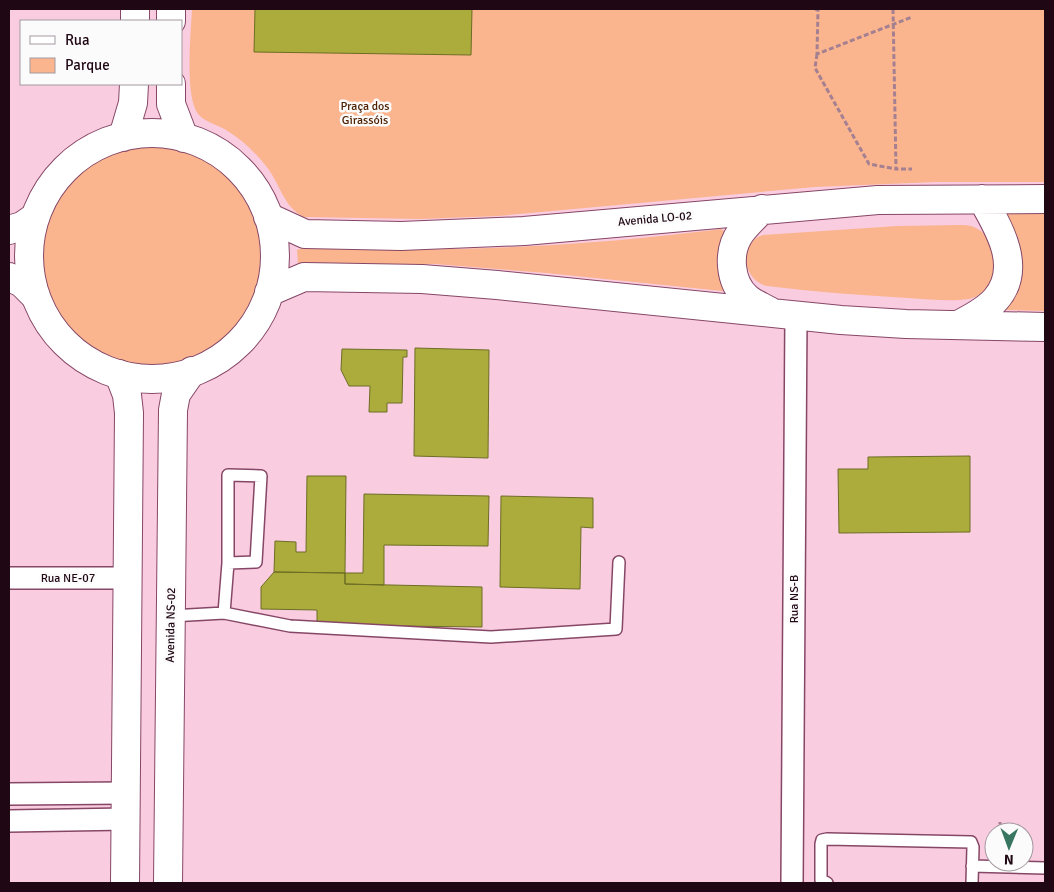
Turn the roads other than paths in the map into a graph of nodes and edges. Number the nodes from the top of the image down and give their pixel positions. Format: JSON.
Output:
{"nodes":[{"id":1,"x":134,"y":85,"type":"edge"},
{"id":2,"x":171,"y":85,"type":"edge"},
{"id":3,"x":123,"y":137,"type":"junction"},
{"id":4,"x":184,"y":138,"type":"junction"},
{"id":5,"x":982,"y":199,"type":"junction"},
{"id":6,"x":1045,"y":199,"type":"edge"},
{"id":7,"x":762,"y":209,"type":"junction"},
{"id":8,"x":35,"y":217,"type":"junction"},
{"id":9,"x":268,"y":217,"type":"junction"},
{"id":10,"x":9,"y":230,"type":"edge"},
{"id":11,"x":9,"y":278,"type":"edge"},
{"id":12,"x":269,"y":292,"type":"junction"},
{"id":13,"x":36,"y":296,"type":"junction"},
{"id":14,"x":785,"y":315,"type":"junction"},
{"id":15,"x":958,"y":325,"type":"junction"},
{"id":16,"x":1045,"y":327,"type":"edge"},
{"id":17,"x":192,"y":371,"type":"junction"},
{"id":18,"x":119,"y":374,"type":"junction"},
{"id":19,"x":619,"y":562,"type":"dead end"},
{"id":20,"x":228,"y":563,"type":"junction"},
{"id":21,"x":9,"y":578,"type":"edge"},
{"id":22,"x":128,"y":578,"type":"junction"},
{"id":23,"x":224,"y":613,"type":"junction"},
{"id":24,"x":171,"y":616,"type":"junction"},
{"id":25,"x":9,"y":794,"type":"edge"},
{"id":26,"x":126,"y":806,"type":"junction"},
{"id":27,"x":9,"y":821,"type":"edge"},
{"id":28,"x":972,"y":866,"type":"junction"},
{"id":29,"x":1045,"y":868,"type":"edge"},
{"id":30,"x":125,"y":883,"type":"edge"},
{"id":31,"x":168,"y":883,"type":"edge"},
{"id":32,"x":792,"y":883,"type":"edge"},
{"id":33,"x":826,"y":883,"type":"edge"},
{"id":34,"x":972,"y":883,"type":"edge"}],
"edges":[{"from":1,"to":3,"type":"main road"},
{"from":2,"to":4,"type":"main road"},
{"from":3,"to":4,"type":"main road"},
{"from":3,"to":8,"type":"main road"},
{"from":4,"to":9,"type":"main road"},
{"from":5,"to":6,"type":"main road","name":"Avenida LO-02"},
{"from":5,"to":7,"type":"main road","name":"Avenida LO-02"},
{"from":5,"to":15,"type":"main road"},
{"from":7,"to":9,"type":"main road","name":"Avenida LO-02"},
{"from":7,"to":14,"type":"main road"},
{"from":8,"to":10,"type":"main road"},
{"from":8,"to":13,"type":"main road"},
{"from":9,"to":12,"type":"main road"},
{"from":11,"to":13,"type":"main road"},
{"from":12,"to":14,"type":"main road"},
{"from":12,"to":17,"type":"main road"},
{"from":13,"to":18,"type":"main road"},
{"from":14,"to":15,"type":"main road"},
{"from":14,"to":32,"type":"street","name":"Rua NS-B"},
{"from":15,"to":16,"type":"main road"},
{"from":17,"to":18,"type":"main road"},
{"from":17,"to":24,"type":"main road","name":"Avenida NS-02"},
{"from":18,"to":22,"type":"main road"},
{"from":19,"to":23,"type":"lane"},
{"from":20,"to":20,"type":"lane"},
{"from":20,"to":23,"type":"lane"},
{"from":21,"to":22,"type":"street","name":"Rua NE-07"},
{"from":22,"to":26,"type":"main road"},
{"from":23,"to":24,"type":"lane"},
{"from":24,"to":31,"type":"main road","name":"Avenida NS-02"},
{"from":25,"to":26,"type":"street"},
{"from":26,"to":27,"type":"street"},
{"from":26,"to":30,"type":"main road"},
{"from":28,"to":29,"type":"lane"},
{"from":28,"to":33,"type":"lane"},
{"from":28,"to":34,"type":"lane"}]}
